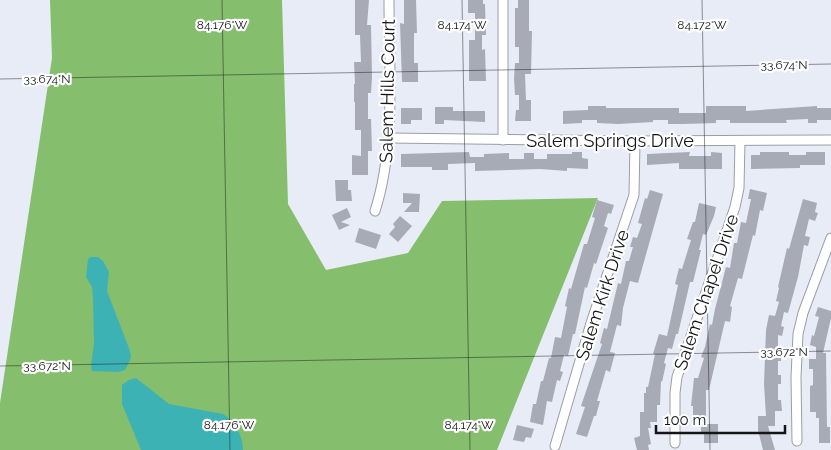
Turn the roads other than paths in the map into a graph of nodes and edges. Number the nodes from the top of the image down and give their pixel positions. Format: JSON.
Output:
{"nodes":[{"id":1,"x":389,"y":0,"type":"edge"},
{"id":2,"x":503,"y":0,"type":"edge"},
{"id":3,"x":389,"y":138,"type":"junction"},
{"id":4,"x":502,"y":140,"type":"junction"},
{"id":5,"x":740,"y":140,"type":"junction"},
{"id":6,"x":831,"y":140,"type":"edge"},
{"id":7,"x":635,"y":141,"type":"junction"},
{"id":8,"x":375,"y":211,"type":"dead end"},
{"id":9,"x":831,"y":239,"type":"edge"},
{"id":10,"x":797,"y":441,"type":"dead end"},
{"id":11,"x":675,"y":443,"type":"dead end"},
{"id":12,"x":555,"y":446,"type":"dead end"}],
"edges":[{"from":1,"to":3,"type":"street","name":"Salem Hills Court"},
{"from":2,"to":4,"type":"street"},
{"from":3,"to":4,"type":"street","name":"Salem Springs Drive"},
{"from":3,"to":8,"type":"street","name":"Salem Hills Court"},
{"from":4,"to":7,"type":"street","name":"Salem Springs Drive"},
{"from":5,"to":6,"type":"street","name":"Salem Springs Drive"},
{"from":5,"to":7,"type":"street","name":"Salem Springs Drive"},
{"from":5,"to":11,"type":"street","name":"Salem Chapel Drive"},
{"from":7,"to":12,"type":"street","name":"Salem Kirk Drive"},
{"from":9,"to":10,"type":"street"}]}
